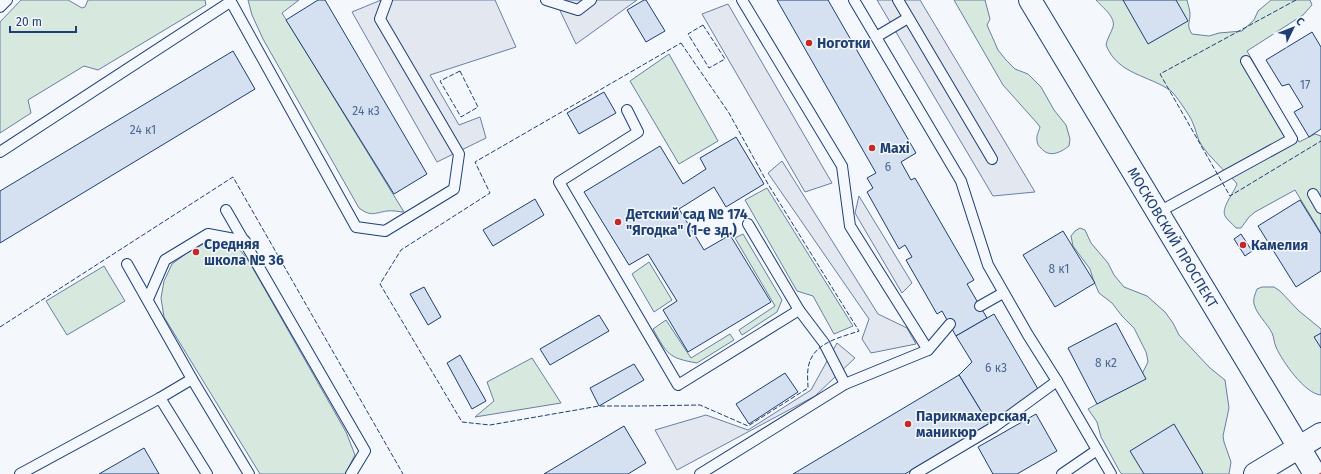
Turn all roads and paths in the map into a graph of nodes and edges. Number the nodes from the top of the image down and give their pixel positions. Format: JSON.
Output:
{"nodes":[{"id":1,"x":7,"y":0,"type":"edge"},
{"id":2,"x":387,"y":0,"type":"edge"},
{"id":3,"x":546,"y":0,"type":"edge"},
{"id":4,"x":591,"y":0,"type":"edge"},
{"id":5,"x":742,"y":0,"type":"edge"},
{"id":6,"x":854,"y":0,"type":"edge"},
{"id":7,"x":898,"y":0,"type":"edge"},
{"id":8,"x":1030,"y":0,"type":"edge"},
{"id":9,"x":230,"y":1,"type":"edge"},
{"id":10,"x":0,"y":7,"type":"edge"},
{"id":11,"x":908,"y":18,"type":"junction"},
{"id":12,"x":876,"y":37,"type":"junction"},
{"id":13,"x":1246,"y":61,"type":"dead end"},
{"id":14,"x":627,"y":110,"type":"dead end"},
{"id":15,"x":0,"y":152,"type":"edge"},
{"id":16,"x":992,"y":159,"type":"dead end"},
{"id":17,"x":1313,"y":194,"type":"dead end"},
{"id":18,"x":1321,"y":208,"type":"edge"},
{"id":19,"x":226,"y":210,"type":"dead end"},
{"id":20,"x":1157,"y":214,"type":"junction"},
{"id":21,"x":748,"y":224,"type":"dead end"},
{"id":22,"x":245,"y":242,"type":"junction"},
{"id":23,"x":127,"y":264,"type":"dead end"},
{"id":24,"x":1003,"y":293,"type":"junction"},
{"id":25,"x":148,"y":299,"type":"junction"},
{"id":26,"x":980,"y":306,"type":"dead end"},
{"id":27,"x":799,"y":310,"type":"junction"},
{"id":28,"x":950,"y":324,"type":"dead end"},
{"id":29,"x":928,"y":350,"type":"junction"},
{"id":30,"x":192,"y":379,"type":"junction"},
{"id":31,"x":1057,"y":381,"type":"junction"},
{"id":32,"x":845,"y":384,"type":"junction"},
{"id":33,"x":160,"y":398,"type":"junction"},
{"id":34,"x":1321,"y":434,"type":"edge"},
{"id":35,"x":1299,"y":448,"type":"junction"},
{"id":36,"x":1097,"y":450,"type":"junction"},
{"id":37,"x":20,"y":474,"type":"edge"},
{"id":38,"x":207,"y":474,"type":"edge"},
{"id":39,"x":249,"y":474,"type":"edge"},
{"id":40,"x":351,"y":474,"type":"edge"},
{"id":41,"x":700,"y":474,"type":"edge"},
{"id":42,"x":915,"y":474,"type":"edge"},
{"id":43,"x":1062,"y":474,"type":"edge"},
{"id":44,"x":1111,"y":474,"type":"edge"},
{"id":45,"x":1255,"y":474,"type":"edge"},
{"id":46,"x":1315,"y":474,"type":"edge"}],
"edges":[{"from":1,"to":10,"type":"lane"},
{"from":2,"to":9,"type":"lane"},
{"from":3,"to":4,"type":"lane"},
{"from":5,"to":29,"type":"lane"},
{"from":6,"to":12,"type":"lane"},
{"from":7,"to":11,"type":"lane"},
{"from":8,"to":20,"type":"main road","name":"МОСКОВСКИЙ ПРОСПЕКТ"},
{"from":9,"to":15,"type":"lane"},
{"from":11,"to":12,"type":"lane"},
{"from":11,"to":16,"type":"lane"},
{"from":12,"to":24,"type":"lane"},
{"from":13,"to":20,"type":"lane"},
{"from":14,"to":27,"type":"lane"},
{"from":17,"to":18,"type":"lane"},
{"from":19,"to":22,"type":"lane"},
{"from":20,"to":35,"type":"main road","name":"МОСКОВСКИЙ ПРОСПЕКТ"},
{"from":21,"to":27,"type":"lane"},
{"from":22,"to":25,"type":"lane"},
{"from":22,"to":40,"type":"lane"},
{"from":23,"to":25,"type":"lane"},
{"from":24,"to":26,"type":"lane"},
{"from":24,"to":31,"type":"lane"},
{"from":25,"to":30,"type":"lane"},
{"from":27,"to":32,"type":"lane"},
{"from":28,"to":29,"type":"lane"},
{"from":29,"to":32,"type":"lane"},
{"from":30,"to":33,"type":"lane"},
{"from":30,"to":39,"type":"lane"},
{"from":31,"to":36,"type":"lane"},
{"from":31,"to":42,"type":"lane"},
{"from":32,"to":41,"type":"lane"},
{"from":33,"to":37,"type":"lane"},
{"from":33,"to":38,"type":"lane"},
{"from":34,"to":35,"type":"main road"},
{"from":35,"to":45,"type":"main road"},
{"from":35,"to":46,"type":"main road","name":"МОСКОВСКИЙ ПРОСПЕКТ"},
{"from":36,"to":43,"type":"lane"},
{"from":36,"to":44,"type":"lane"}]}
